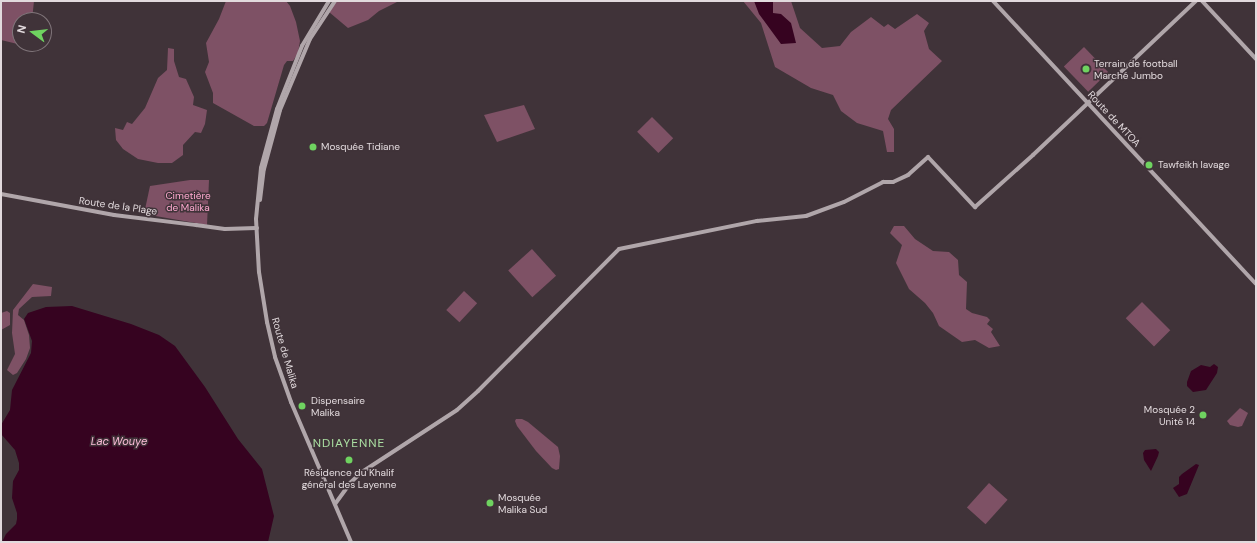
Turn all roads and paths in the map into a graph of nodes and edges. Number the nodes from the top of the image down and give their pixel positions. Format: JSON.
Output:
{"nodes":[{"id":1,"x":329,"y":1,"type":"edge"},
{"id":2,"x":334,"y":1,"type":"edge"},
{"id":3,"x":993,"y":1,"type":"edge"},
{"id":4,"x":1196,"y":1,"type":"edge"},
{"id":5,"x":1202,"y":1,"type":"edge"},
{"id":6,"x":1256,"y":59,"type":"edge"},
{"id":7,"x":1088,"y":102,"type":"junction"},
{"id":8,"x":1,"y":194,"type":"edge"},
{"id":9,"x":257,"y":228,"type":"junction"},
{"id":10,"x":1256,"y":284,"type":"edge"},
{"id":11,"x":335,"y":504,"type":"junction"},
{"id":12,"x":351,"y":542,"type":"edge"}],
"edges":[{"from":1,"to":9,"type":"street","name":"Route de Malika"},
{"from":2,"to":9,"type":"street","name":"Route de Malika"},
{"from":3,"to":7,"type":"street","name":"Route de MTOA"},
{"from":4,"to":7,"type":"street"},
{"from":5,"to":6,"type":"street"},
{"from":7,"to":10,"type":"street","name":"Route de MTOA"},
{"from":7,"to":11,"type":"street"},
{"from":8,"to":9,"type":"street","name":"Route de la Plage"},
{"from":9,"to":11,"type":"street","name":"Route de Malika"},
{"from":11,"to":12,"type":"street","name":"Route de Malika"}]}
